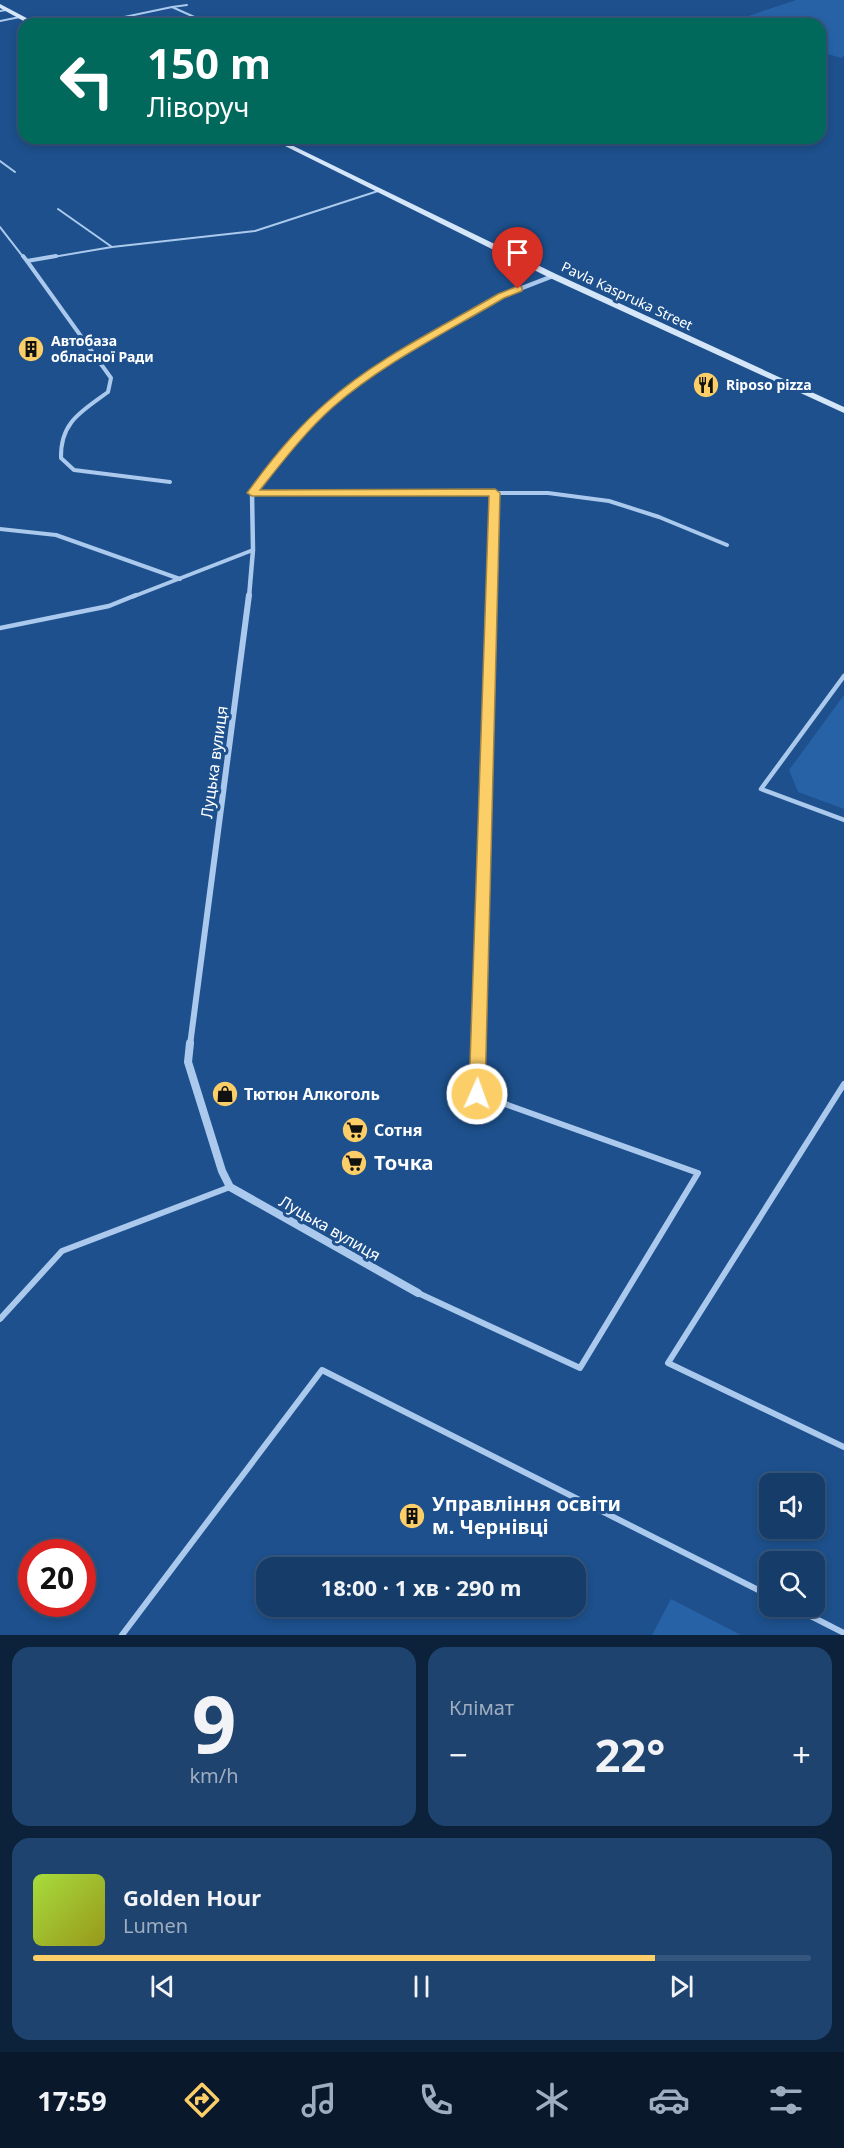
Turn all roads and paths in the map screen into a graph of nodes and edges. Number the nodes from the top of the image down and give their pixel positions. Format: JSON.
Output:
{"nodes":[{"id":1,"x":187,"y":4,"type":"dead end"},
{"id":2,"x":172,"y":7,"type":"junction"},
{"id":3,"x":2,"y":9,"type":"edge"},
{"id":4,"x":20,"y":17,"type":"joint"},
{"id":5,"x":123,"y":18,"type":"edge"},
{"id":6,"x":197,"y":18,"type":"edge"},
{"id":7,"x":0,"y":21,"type":"edge"},
{"id":8,"x":284,"y":144,"type":"edge"},
{"id":9,"x":0,"y":161,"type":"edge"},
{"id":10,"x":15,"y":172,"type":"dead end"},
{"id":11,"x":378,"y":190,"type":"junction"},
{"id":12,"x":58,"y":209,"type":"dead end"},
{"id":13,"x":0,"y":227,"type":"edge"},
{"id":14,"x":112,"y":247,"type":"junction"},
{"id":15,"x":27,"y":261,"type":"junction"},
{"id":16,"x":553,"y":276,"type":"junction"},
{"id":17,"x":844,"y":410,"type":"edge"},
{"id":18,"x":170,"y":482,"type":"dead end"},
{"id":19,"x":252,"y":493,"type":"junction"},
{"id":20,"x":495,"y":493,"type":"junction"},
{"id":21,"x":0,"y":529,"type":"edge"},
{"id":22,"x":726,"y":545,"type":"dead end"},
{"id":23,"x":254,"y":550,"type":"junction"},
{"id":24,"x":180,"y":579,"type":"junction"},
{"id":25,"x":0,"y":628,"type":"edge"},
{"id":26,"x":844,"y":676,"type":"edge"},
{"id":27,"x":844,"y":820,"type":"edge"},
{"id":28,"x":844,"y":1084,"type":"edge"},
{"id":29,"x":231,"y":1187,"type":"junction"},
{"id":30,"x":418,"y":1293,"type":"joint"},
{"id":31,"x":0,"y":1319,"type":"edge"},
{"id":32,"x":844,"y":1447,"type":"edge"},
{"id":33,"x":759,"y":1590,"type":"edge"},
{"id":34,"x":812,"y":1617,"type":"edge"},
{"id":35,"x":844,"y":1634,"type":"edge"},
{"id":36,"x":122,"y":1635,"type":"edge"}],
"edges":[{"from":1,"to":2,"type":"lane"},
{"from":2,"to":5,"type":"lane"},
{"from":2,"to":6,"type":"lane"},
{"from":3,"to":4,"type":"street"},
{"from":4,"to":7,"type":"lane"},
{"from":8,"to":11,"type":"street","name":"Pavla Kaspruka Street"},
{"from":9,"to":10,"type":"lane"},
{"from":11,"to":14,"type":"lane"},
{"from":11,"to":16,"type":"street","name":"Pavla Kaspruka Street"},
{"from":12,"to":14,"type":"lane"},
{"from":13,"to":15,"type":"lane"},
{"from":14,"to":15,"type":"lane"},
{"from":15,"to":18,"type":"lane"},
{"from":16,"to":17,"type":"street","name":"Pavla Kaspruka Street"},
{"from":16,"to":19,"type":"street"},
{"from":19,"to":20,"type":"lane"},
{"from":19,"to":23,"type":"street","name":"Луцька вулиця"},
{"from":20,"to":22,"type":"lane"},
{"from":20,"to":30,"type":"lane"},
{"from":21,"to":24,"type":"lane"},
{"from":23,"to":24,"type":"lane"},
{"from":23,"to":29,"type":"street","name":"Луцька вулиця"},
{"from":24,"to":25,"type":"lane"},
{"from":26,"to":27,"type":"lane"},
{"from":28,"to":32,"type":"lane"},
{"from":29,"to":30,"type":"street","name":"Луцька вулиця"},
{"from":29,"to":31,"type":"lane"},
{"from":33,"to":36,"type":"lane"},
{"from":34,"to":35,"type":"lane"}]}
